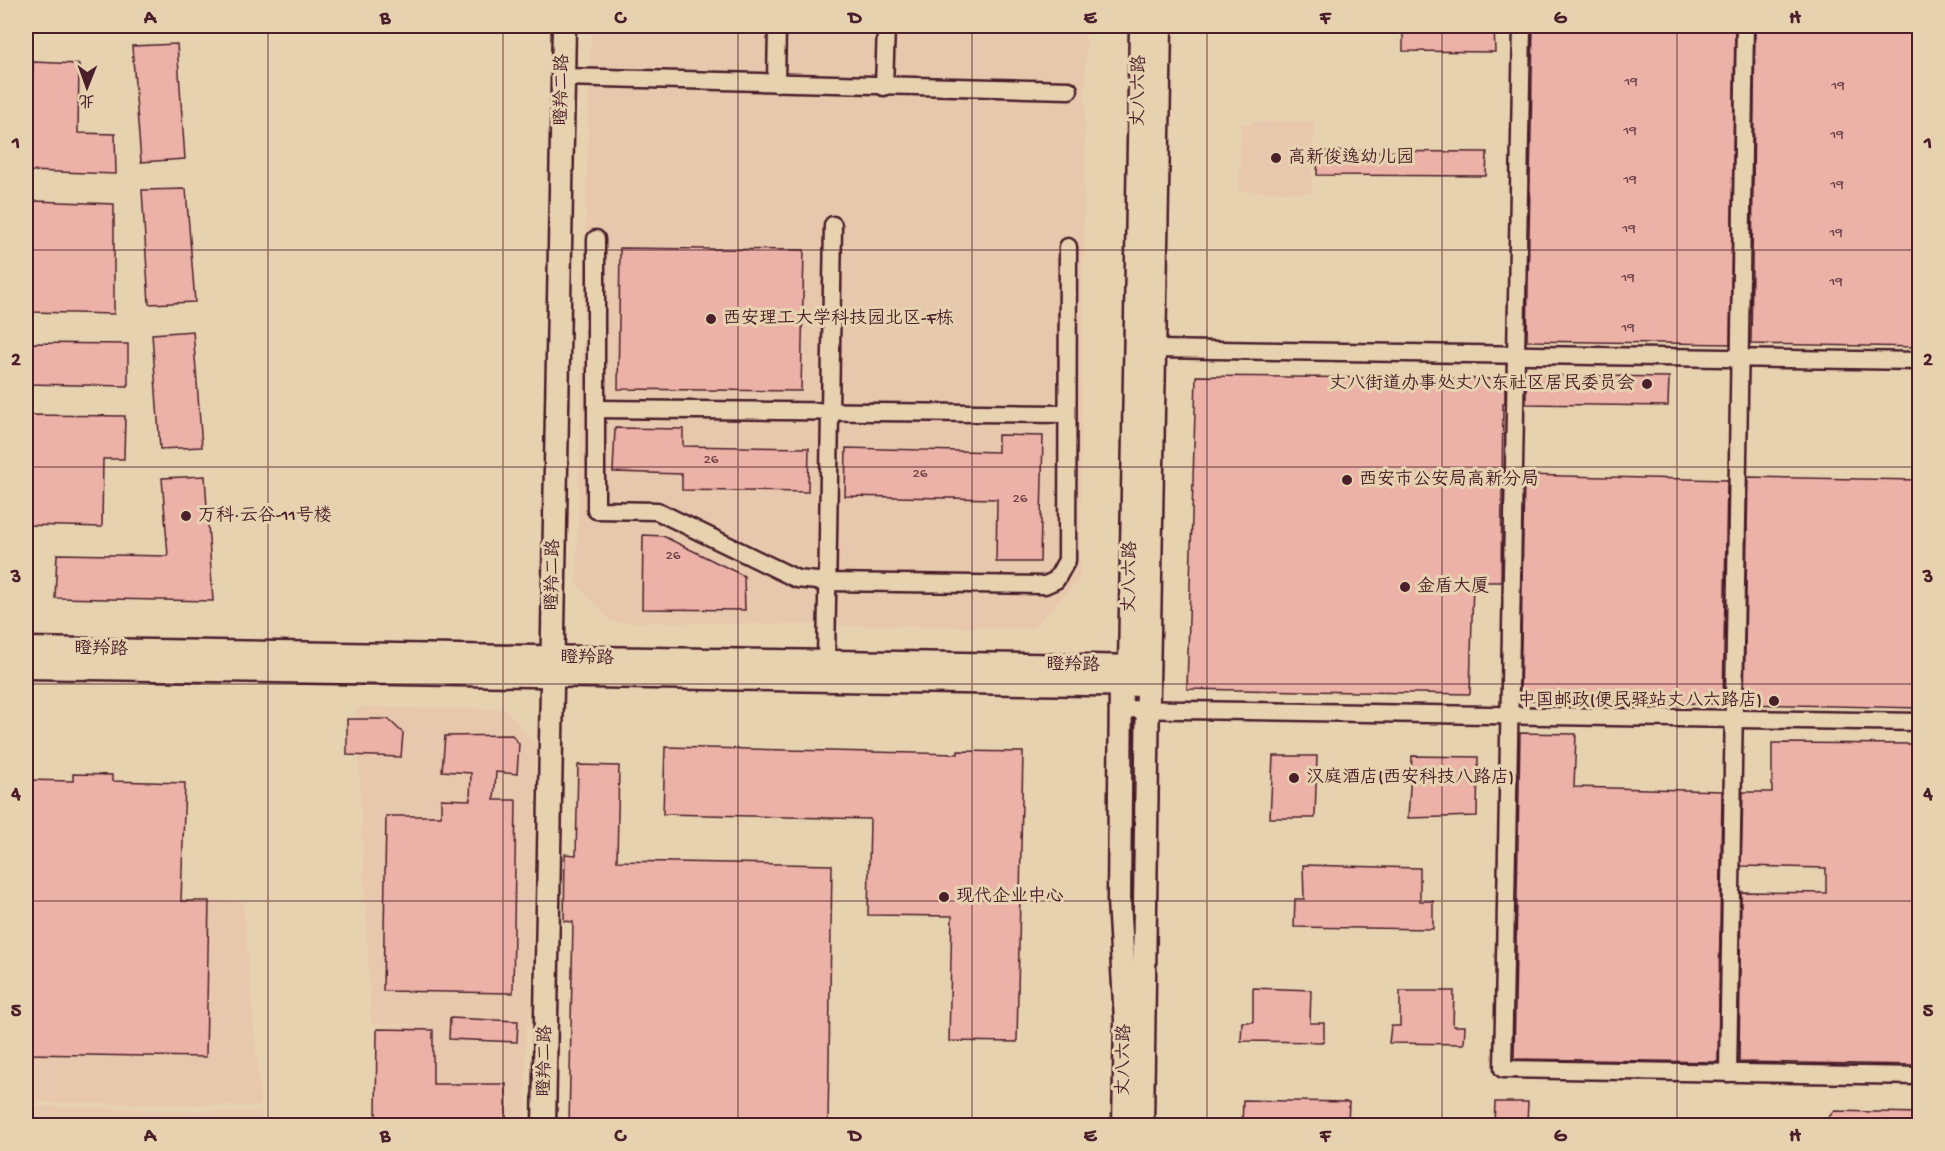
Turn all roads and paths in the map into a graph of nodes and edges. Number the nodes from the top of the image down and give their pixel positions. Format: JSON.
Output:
{"nodes":[{"id":1,"x":564,"y":26,"type":"edge"},
{"id":2,"x":777,"y":26,"type":"edge"},
{"id":3,"x":886,"y":26,"type":"edge"},
{"id":4,"x":1141,"y":26,"type":"edge"},
{"id":5,"x":1160,"y":26,"type":"edge"},
{"id":6,"x":1522,"y":26,"type":"edge"},
{"id":7,"x":1745,"y":26,"type":"edge"},
{"id":8,"x":564,"y":77,"type":"junction"},
{"id":9,"x":776,"y":83,"type":"junction"},
{"id":10,"x":885,"y":87,"type":"junction"},
{"id":11,"x":1069,"y":90,"type":"dead end"},
{"id":12,"x":833,"y":225,"type":"dead end"},
{"id":13,"x":596,"y":239,"type":"dead end"},
{"id":14,"x":1068,"y":247,"type":"dead end"},
{"id":15,"x":1155,"y":349,"type":"junction"},
{"id":16,"x":1517,"y":356,"type":"junction"},
{"id":17,"x":1741,"y":358,"type":"junction"},
{"id":18,"x":1920,"y":361,"type":"edge"},
{"id":19,"x":596,"y":409,"type":"junction"},
{"id":20,"x":830,"y":412,"type":"junction"},
{"id":21,"x":1067,"y":414,"type":"junction"},
{"id":22,"x":827,"y":582,"type":"junction"},
{"id":23,"x":26,"y":649,"type":"edge"},
{"id":24,"x":826,"y":662,"type":"junction"},
{"id":25,"x":26,"y":667,"type":"edge"},
{"id":26,"x":552,"y":667,"type":"junction"},
{"id":27,"x":1137,"y":676,"type":"junction"},
{"id":28,"x":1121,"y":709,"type":"junction"},
{"id":29,"x":1147,"y":709,"type":"junction"},
{"id":30,"x":1509,"y":714,"type":"junction"},
{"id":31,"x":1732,"y":718,"type":"junction"},
{"id":32,"x":1920,"y":722,"type":"edge"},
{"id":33,"x":1728,"y":1073,"type":"junction"},
{"id":34,"x":1920,"y":1076,"type":"edge"},
{"id":35,"x":544,"y":1125,"type":"edge"},
{"id":36,"x":1124,"y":1125,"type":"edge"},
{"id":37,"x":1142,"y":1125,"type":"edge"}],
"edges":[{"from":1,"to":8,"type":"street","name":"瞪羚二路"},
{"from":2,"to":9,"type":"street"},
{"from":3,"to":10,"type":"street"},
{"from":4,"to":27,"type":"street","name":"丈八六路"},
{"from":5,"to":15,"type":"street","name":"丈八六路"},
{"from":6,"to":16,"type":"street"},
{"from":7,"to":17,"type":"street"},
{"from":8,"to":9,"type":"street"},
{"from":8,"to":26,"type":"street","name":"瞪羚二路"},
{"from":9,"to":10,"type":"street"},
{"from":10,"to":11,"type":"street"},
{"from":12,"to":20,"type":"street"},
{"from":13,"to":19,"type":"street"},
{"from":14,"to":21,"type":"street"},
{"from":15,"to":16,"type":"street"},
{"from":15,"to":27,"type":"street","name":"丈八六路"},
{"from":16,"to":17,"type":"street"},
{"from":16,"to":30,"type":"street"},
{"from":17,"to":18,"type":"street"},
{"from":17,"to":31,"type":"street"},
{"from":19,"to":20,"type":"street"},
{"from":19,"to":22,"type":"street"},
{"from":20,"to":21,"type":"street"},
{"from":20,"to":22,"type":"street"},
{"from":21,"to":22,"type":"street"},
{"from":22,"to":24,"type":"street"},
{"from":23,"to":26,"type":"street","name":"瞪羚路"},
{"from":24,"to":26,"type":"street","name":"瞪羚路"},
{"from":24,"to":27,"type":"street","name":"瞪羚路"},
{"from":25,"to":26,"type":"street","name":"瞪羚路"},
{"from":26,"to":27,"type":"street","name":"瞪羚路"},
{"from":26,"to":35,"type":"street","name":"瞪羚二路"},
{"from":27,"to":28,"type":"street","name":"丈八六路"},
{"from":27,"to":29,"type":"street","name":"丈八六路"},
{"from":28,"to":29,"type":"street"},
{"from":28,"to":36,"type":"street","name":"丈八六路"},
{"from":29,"to":30,"type":"street"},
{"from":29,"to":37,"type":"street","name":"丈八六路"},
{"from":30,"to":31,"type":"street"},
{"from":30,"to":33,"type":"street"},
{"from":31,"to":32,"type":"street"},
{"from":31,"to":33,"type":"street"},
{"from":33,"to":34,"type":"street"}]}
